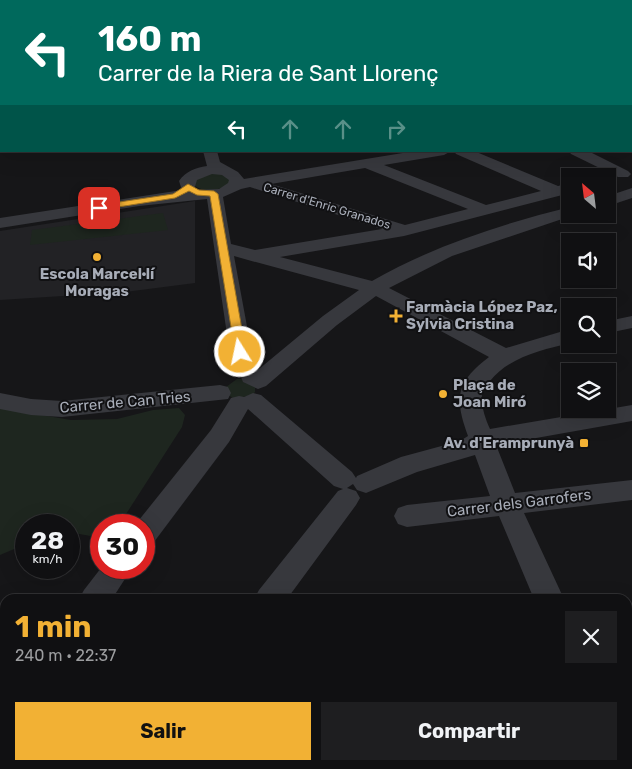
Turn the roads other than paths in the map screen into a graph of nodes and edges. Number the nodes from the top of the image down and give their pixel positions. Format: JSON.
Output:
{"nodes":[{"id":1,"x":204,"y":152,"type":"edge"},
{"id":2,"x":210,"y":152,"type":"edge"},
{"id":3,"x":374,"y":152,"type":"edge"},
{"id":4,"x":438,"y":152,"type":"edge"},
{"id":5,"x":464,"y":152,"type":"edge"},
{"id":6,"x":578,"y":152,"type":"edge"},
{"id":7,"x":365,"y":164,"type":"junction"},
{"id":8,"x":621,"y":175,"type":"edge"},
{"id":9,"x":234,"y":178,"type":"junction"},
{"id":10,"x":186,"y":185,"type":"junction"},
{"id":11,"x":561,"y":188,"type":"edge"},
{"id":12,"x":561,"y":190,"type":"edge"},
{"id":13,"x":632,"y":193,"type":"edge"},
{"id":14,"x":208,"y":194,"type":"junction"},
{"id":15,"x":616,"y":198,"type":"edge"},
{"id":16,"x":485,"y":210,"type":"junction"},
{"id":17,"x":561,"y":215,"type":"edge"},
{"id":18,"x":0,"y":223,"type":"edge"},
{"id":19,"x":404,"y":231,"type":"junction"},
{"id":20,"x":222,"y":247,"type":"junction"},
{"id":21,"x":254,"y":256,"type":"junction"},
{"id":22,"x":375,"y":288,"type":"junction"},
{"id":23,"x":632,"y":322,"type":"edge"},
{"id":24,"x":616,"y":325,"type":"edge"},
{"id":25,"x":561,"y":339,"type":"edge"},
{"id":26,"x":504,"y":356,"type":"junction"},
{"id":27,"x":242,"y":389,"type":"junction"},
{"id":28,"x":0,"y":401,"type":"edge"},
{"id":29,"x":632,"y":413,"type":"edge"},
{"id":30,"x":632,"y":429,"type":"edge"},
{"id":31,"x":479,"y":447,"type":"junction"},
{"id":32,"x":352,"y":486,"type":"junction"},
{"id":33,"x":632,"y":490,"type":"edge"},
{"id":34,"x":507,"y":504,"type":"junction"},
{"id":35,"x":407,"y":516,"type":"dead end"},
{"id":36,"x":155,"y":520,"type":"edge"},
{"id":37,"x":109,"y":579,"type":"edge"},
{"id":38,"x":98,"y":594,"type":"edge"},
{"id":39,"x":273,"y":594,"type":"edge"},
{"id":40,"x":548,"y":594,"type":"edge"}],
"edges":[{"from":1,"to":10,"type":"street"},
{"from":2,"to":9,"type":"street"},
{"from":3,"to":9,"type":"street"},
{"from":4,"to":7,"type":"street"},
{"from":5,"to":11,"type":"street"},
{"from":6,"to":8,"type":"street"},
{"from":7,"to":9,"type":"street"},
{"from":7,"to":16,"type":"street"},
{"from":9,"to":10,"type":"street"},
{"from":9,"to":14,"type":"street"},
{"from":9,"to":19,"type":"street","name":"Carrer d'Enric Granados"},
{"from":10,"to":14,"type":"street"},
{"from":10,"to":18,"type":"street"},
{"from":12,"to":16,"type":"street"},
{"from":13,"to":15,"type":"street"},
{"from":14,"to":20,"type":"street"},
{"from":16,"to":19,"type":"street"},
{"from":17,"to":22,"type":"street"},
{"from":19,"to":21,"type":"street"},
{"from":20,"to":21,"type":"street"},
{"from":20,"to":27,"type":"street"},
{"from":21,"to":22,"type":"street"},
{"from":22,"to":26,"type":"street"},
{"from":22,"to":27,"type":"street"},
{"from":23,"to":24,"type":"street"},
{"from":25,"to":26,"type":"street"},
{"from":26,"to":31,"type":"street"},
{"from":27,"to":28,"type":"street","name":"Carrer de Can Tries"},
{"from":27,"to":32,"type":"street"},
{"from":27,"to":36,"type":"street"},
{"from":29,"to":31,"type":"street"},
{"from":30,"to":31,"type":"street"},
{"from":31,"to":32,"type":"street"},
{"from":31,"to":34,"type":"street"},
{"from":32,"to":39,"type":"street"},
{"from":33,"to":34,"type":"street","name":"Carrer dels Garrofers"},
{"from":34,"to":35,"type":"street","name":"Carrer dels Garrofers"},
{"from":34,"to":40,"type":"street"},
{"from":37,"to":38,"type":"street"}]}
